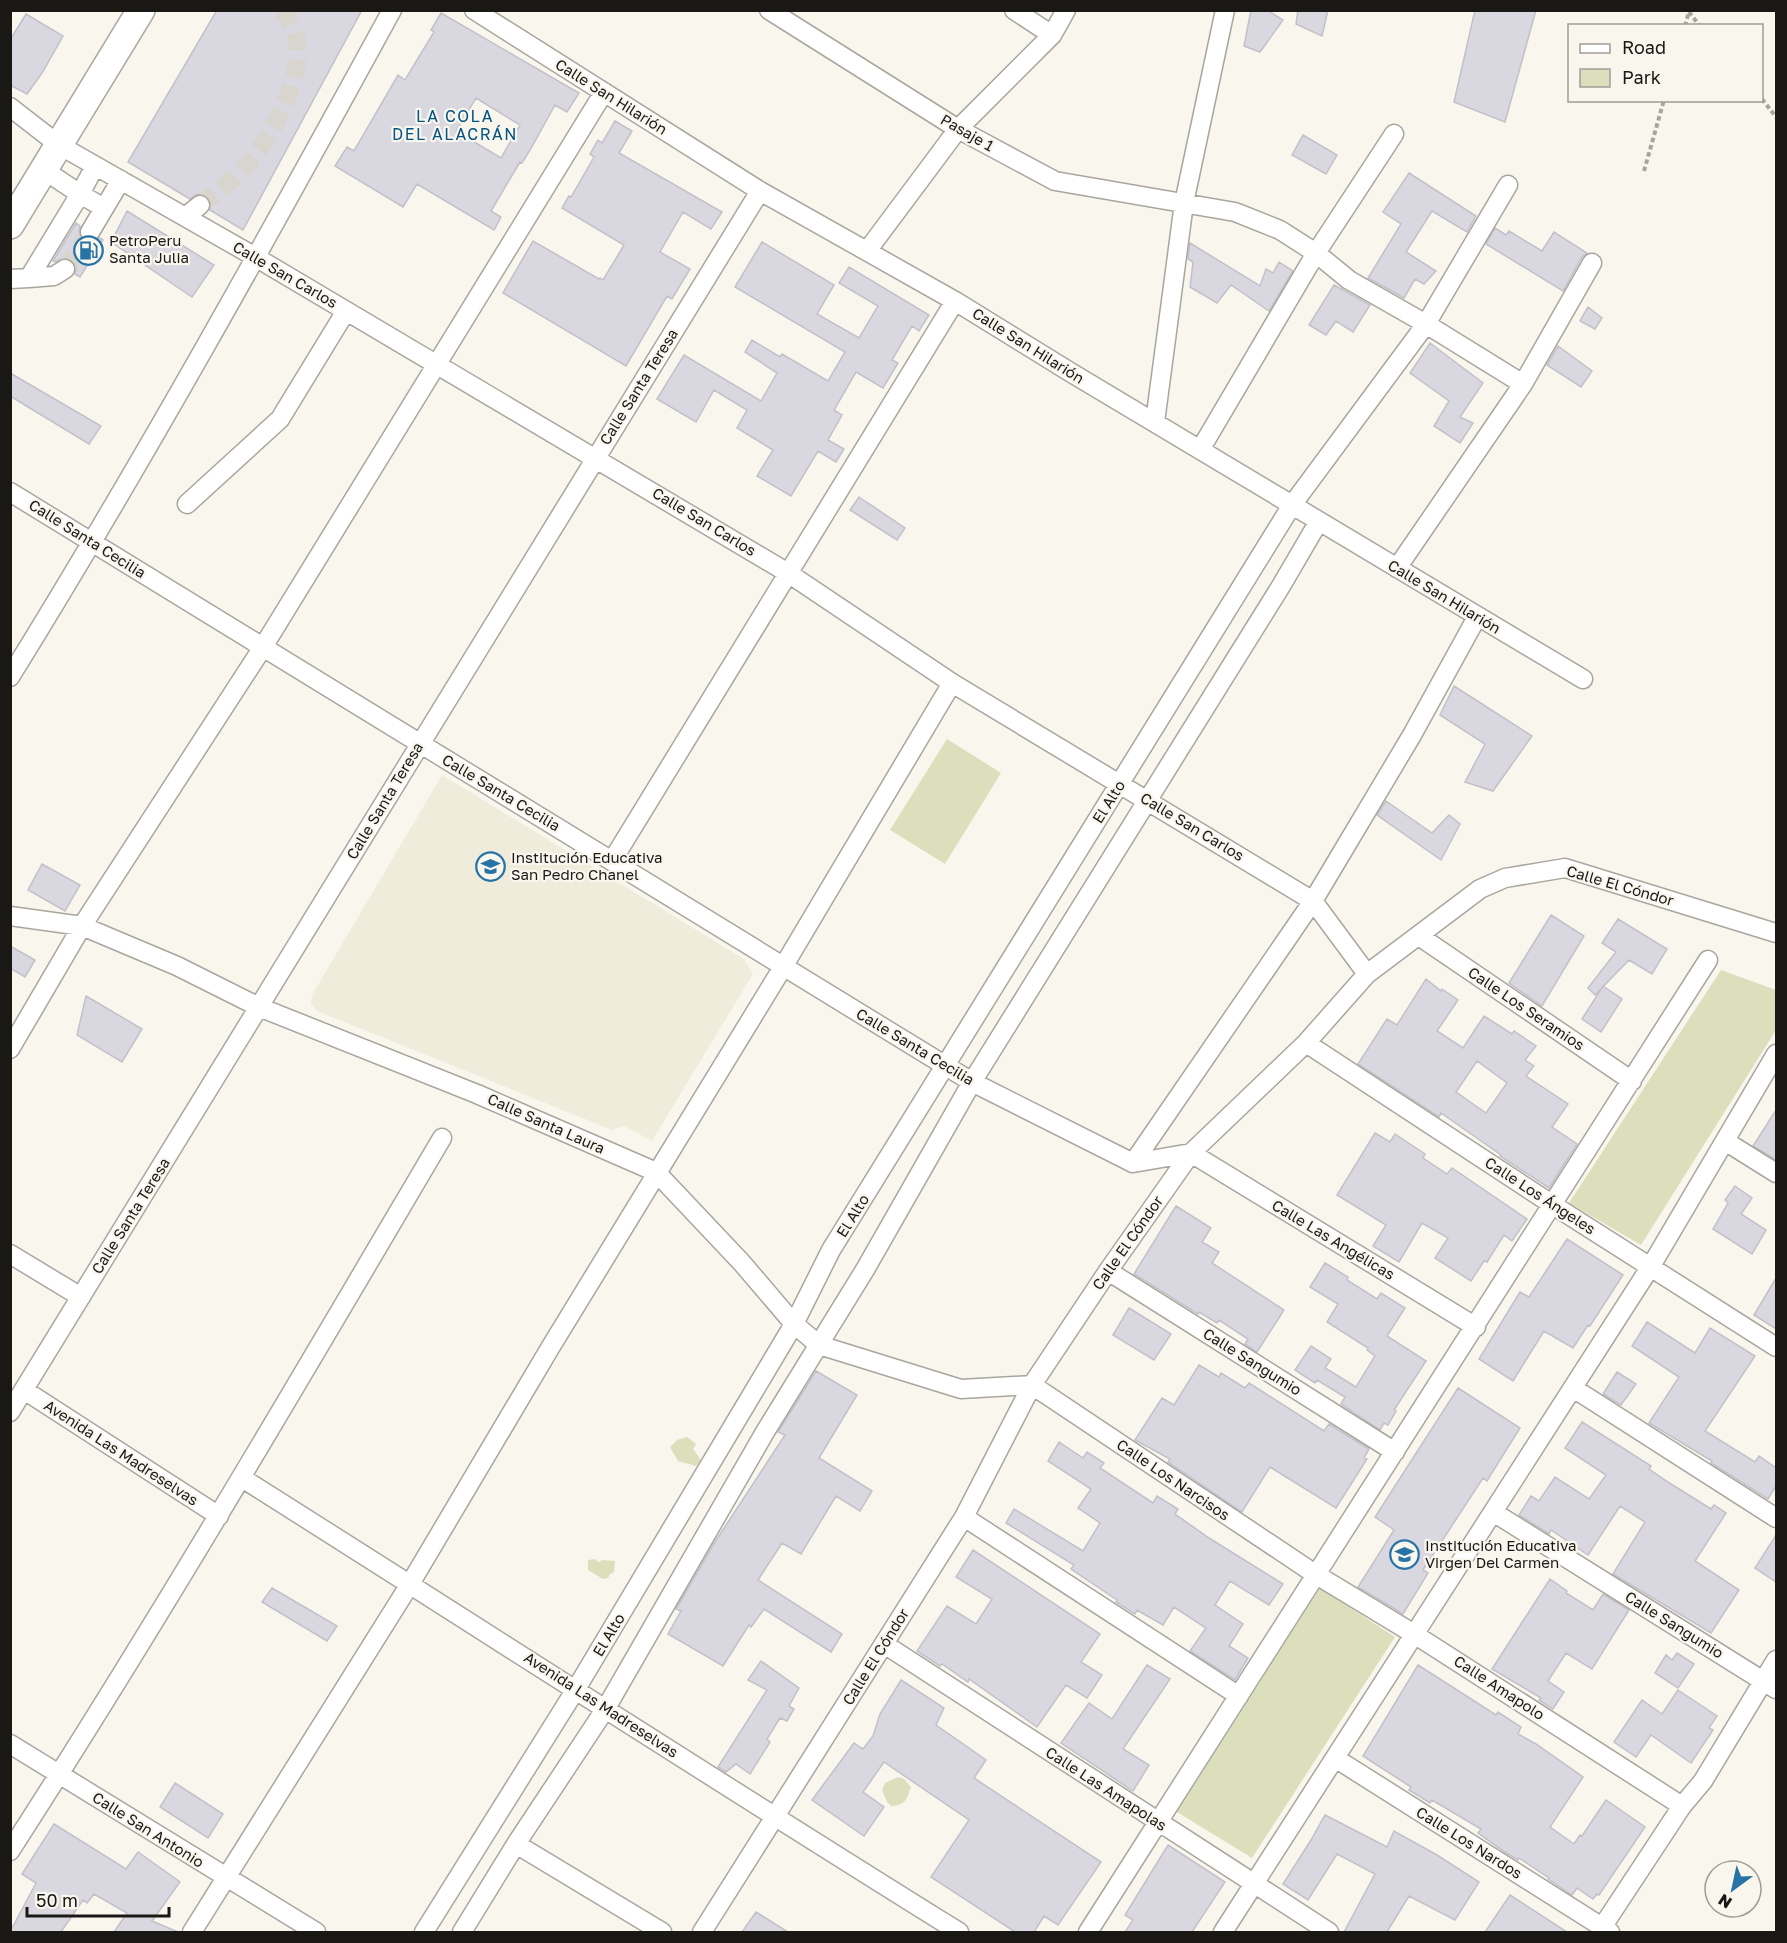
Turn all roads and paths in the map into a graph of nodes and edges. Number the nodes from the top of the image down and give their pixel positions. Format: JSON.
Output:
{"nodes":[{"id":1,"x":141,"y":10,"type":"edge"},
{"id":2,"x":393,"y":10,"type":"edge"},
{"id":3,"x":474,"y":10,"type":"edge"},
{"id":4,"x":769,"y":10,"type":"edge"},
{"id":5,"x":1014,"y":10,"type":"edge"},
{"id":6,"x":1066,"y":10,"type":"edge"},
{"id":7,"x":1225,"y":10,"type":"edge"},
{"id":8,"x":1689,"y":11,"type":"edge"},
{"id":9,"x":1699,"y":24,"type":"edge"},
{"id":10,"x":1052,"y":35,"type":"junction"},
{"id":11,"x":604,"y":92,"type":"junction"},
{"id":12,"x":1763,"y":101,"type":"edge"},
{"id":13,"x":1663,"y":102,"type":"edge"},
{"id":14,"x":10,"y":107,"type":"edge"},
{"id":15,"x":1776,"y":117,"type":"edge"},
{"id":16,"x":958,"y":129,"type":"junction"},
{"id":17,"x":1394,"y":134,"type":"dead end"},
{"id":18,"x":59,"y":145,"type":"junction"},
{"id":19,"x":95,"y":165,"type":"junction"},
{"id":20,"x":44,"y":170,"type":"junction"},
{"id":21,"x":1644,"y":171,"type":"dead end"},
{"id":22,"x":122,"y":180,"type":"junction"},
{"id":23,"x":1508,"y":185,"type":"dead end"},
{"id":24,"x":760,"y":191,"type":"junction"},
{"id":25,"x":80,"y":194,"type":"junction"},
{"id":26,"x":1185,"y":203,"type":"junction"},
{"id":27,"x":200,"y":205,"type":"tunnel mouth"},
{"id":28,"x":104,"y":208,"type":"junction"},
{"id":29,"x":185,"y":217,"type":"junction"},
{"id":30,"x":10,"y":225,"type":"edge"},
{"id":31,"x":90,"y":232,"type":"tunnel mouth"},
{"id":32,"x":867,"y":251,"type":"junction"},
{"id":33,"x":1316,"y":253,"type":"junction"},
{"id":34,"x":257,"y":258,"type":"junction"},
{"id":35,"x":1592,"y":263,"type":"dead end"},
{"id":36,"x":65,"y":268,"type":"tunnel mouth"},
{"id":37,"x":29,"y":278,"type":"junction"},
{"id":38,"x":10,"y":279,"type":"edge"},
{"id":39,"x":955,"y":302,"type":"junction"},
{"id":40,"x":346,"y":311,"type":"junction"},
{"id":41,"x":1426,"y":324,"type":"junction"},
{"id":42,"x":436,"y":364,"type":"junction"},
{"id":43,"x":1523,"y":384,"type":"junction"},
{"id":44,"x":1155,"y":422,"type":"junction"},
{"id":45,"x":1200,"y":450,"type":"junction"},
{"id":46,"x":596,"y":458,"type":"junction"},
{"id":47,"x":10,"y":492,"type":"edge"},
{"id":48,"x":188,"y":504,"type":"dead end"},
{"id":49,"x":1292,"y":505,"type":"junction"},
{"id":50,"x":1319,"y":521,"type":"junction"},
{"id":51,"x":93,"y":543,"type":"junction"},
{"id":52,"x":1397,"y":568,"type":"junction"},
{"id":53,"x":788,"y":573,"type":"junction"},
{"id":54,"x":1477,"y":617,"type":"junction"},
{"id":55,"x":263,"y":647,"type":"junction"},
{"id":56,"x":10,"y":677,"type":"edge"},
{"id":57,"x":1583,"y":679,"type":"dead end"},
{"id":58,"x":952,"y":683,"type":"junction"},
{"id":59,"x":420,"y":744,"type":"junction"},
{"id":60,"x":1120,"y":783,"type":"junction"},
{"id":61,"x":1148,"y":800,"type":"junction"},
{"id":62,"x":612,"y":861,"type":"junction"},
{"id":63,"x":1313,"y":901,"type":"junction"},
{"id":64,"x":10,"y":916,"type":"edge"},
{"id":65,"x":82,"y":926,"type":"junction"},
{"id":66,"x":1776,"y":933,"type":"edge"},
{"id":67,"x":1419,"y":936,"type":"junction"},
{"id":68,"x":1708,"y":960,"type":"dead end"},
{"id":69,"x":783,"y":967,"type":"junction"},
{"id":70,"x":1367,"y":974,"type":"junction"},
{"id":71,"x":259,"y":1007,"type":"junction"},
{"id":72,"x":1306,"y":1043,"type":"junction"},
{"id":73,"x":10,"y":1049,"type":"edge"},
{"id":74,"x":1776,"y":1054,"type":"edge"},
{"id":75,"x":946,"y":1066,"type":"junction"},
{"id":76,"x":1632,"y":1081,"type":"junction"},
{"id":77,"x":972,"y":1082,"type":"junction"},
{"id":78,"x":442,"y":1138,"type":"dead end"},
{"id":79,"x":1725,"y":1141,"type":"junction"},
{"id":80,"x":1191,"y":1153,"type":"junction"},
{"id":81,"x":1133,"y":1163,"type":"junction"},
{"id":82,"x":656,"y":1172,"type":"junction"},
{"id":83,"x":1776,"y":1173,"type":"edge"},
{"id":84,"x":1553,"y":1205,"type":"junction"},
{"id":85,"x":10,"y":1254,"type":"edge"},
{"id":86,"x":1651,"y":1266,"type":"junction"},
{"id":87,"x":1108,"y":1271,"type":"junction"},
{"id":88,"x":81,"y":1297,"type":"junction"},
{"id":89,"x":794,"y":1324,"type":"junction"},
{"id":90,"x":1476,"y":1327,"type":"junction"},
{"id":91,"x":819,"y":1345,"type":"junction"},
{"id":92,"x":1776,"y":1347,"type":"edge"},
{"id":93,"x":1032,"y":1385,"type":"junction"},
{"id":94,"x":1573,"y":1388,"type":"junction"},
{"id":95,"x":24,"y":1390,"type":"junction"},
{"id":96,"x":10,"y":1412,"type":"edge"},
{"id":97,"x":1395,"y":1452,"type":"junction"},
{"id":98,"x":242,"y":1478,"type":"junction"},
{"id":99,"x":1492,"y":1512,"type":"junction"},
{"id":100,"x":219,"y":1516,"type":"junction"},
{"id":101,"x":964,"y":1517,"type":"junction"},
{"id":102,"x":1776,"y":1518,"type":"edge"},
{"id":103,"x":1315,"y":1574,"type":"junction"},
{"id":104,"x":410,"y":1584,"type":"junction"},
{"id":105,"x":1414,"y":1634,"type":"junction"},
{"id":106,"x":884,"y":1644,"type":"junction"},
{"id":107,"x":1776,"y":1660,"type":"edge"},
{"id":108,"x":1770,"y":1685,"type":"edge"},
{"id":109,"x":576,"y":1689,"type":"junction"},
{"id":110,"x":1239,"y":1696,"type":"junction"},
{"id":111,"x":606,"y":1708,"type":"junction"},
{"id":112,"x":10,"y":1744,"type":"edge"},
{"id":113,"x":1335,"y":1758,"type":"junction"},
{"id":114,"x":60,"y":1775,"type":"junction"},
{"id":115,"x":1682,"y":1806,"type":"junction"},
{"id":116,"x":774,"y":1817,"type":"junction"},
{"id":117,"x":1159,"y":1823,"type":"junction"},
{"id":118,"x":516,"y":1844,"type":"junction"},
{"id":119,"x":10,"y":1851,"type":"edge"},
{"id":120,"x":226,"y":1878,"type":"junction"},
{"id":121,"x":1254,"y":1884,"type":"junction"},
{"id":122,"x":1604,"y":1931,"type":"edge"},
{"id":123,"x":192,"y":1932,"type":"edge"},
{"id":124,"x":316,"y":1932,"type":"edge"},
{"id":125,"x":424,"y":1932,"type":"edge"},
{"id":126,"x":462,"y":1932,"type":"edge"},
{"id":127,"x":662,"y":1932,"type":"edge"},
{"id":128,"x":702,"y":1932,"type":"edge"},
{"id":129,"x":959,"y":1932,"type":"edge"},
{"id":130,"x":1088,"y":1932,"type":"edge"},
{"id":131,"x":1223,"y":1932,"type":"edge"},
{"id":132,"x":1329,"y":1932,"type":"edge"}],
"edges":[{"from":1,"to":18,"type":"highway"},
{"from":2,"to":34,"type":"street"},
{"from":3,"to":11,"type":"street","name":"Calle San Hilarión"},
{"from":4,"to":16,"type":"street","name":"Pasaje 1"},
{"from":5,"to":10,"type":"street"},
{"from":6,"to":10,"type":"street"},
{"from":7,"to":26,"type":"street"},
{"from":8,"to":9,"type":"path"},
{"from":10,"to":16,"type":"street"},
{"from":11,"to":24,"type":"street","name":"Calle San Hilarión"},
{"from":11,"to":42,"type":"street"},
{"from":12,"to":15,"type":"path"},
{"from":13,"to":21,"type":"path"},
{"from":14,"to":18,"type":"street","name":"Calle San Carlos"},
{"from":16,"to":26,"type":"street","name":"Pasaje 1"},
{"from":16,"to":32,"type":"street"},
{"from":17,"to":33,"type":"street"},
{"from":18,"to":19,"type":"street","name":"Calle San Carlos"},
{"from":18,"to":20,"type":"highway"},
{"from":19,"to":22,"type":"street","name":"Calle San Carlos"},
{"from":19,"to":25,"type":"street"},
{"from":20,"to":25,"type":"street"},
{"from":20,"to":30,"type":"highway"},
{"from":22,"to":28,"type":"street"},
{"from":22,"to":29,"type":"street","name":"Calle San Carlos"},
{"from":23,"to":41,"type":"street","name":"El Alto"},
{"from":24,"to":32,"type":"street","name":"Calle San Hilarión"},
{"from":24,"to":46,"type":"street","name":"Calle Santa Teresa"},
{"from":25,"to":28,"type":"street"},
{"from":25,"to":37,"type":"street"},
{"from":26,"to":33,"type":"street","name":"Pasaje 1"},
{"from":26,"to":44,"type":"street"},
{"from":27,"to":29,"type":"street"},
{"from":28,"to":31,"type":"street"},
{"from":29,"to":34,"type":"street","name":"Calle San Carlos"},
{"from":32,"to":39,"type":"street","name":"Calle San Hilarión"},
{"from":33,"to":41,"type":"street","name":"Pasaje 1"},
{"from":33,"to":45,"type":"street"},
{"from":34,"to":40,"type":"street","name":"Calle San Carlos"},
{"from":34,"to":51,"type":"street"},
{"from":35,"to":43,"type":"street"},
{"from":36,"to":37,"type":"street"},
{"from":37,"to":38,"type":"street"},
{"from":39,"to":44,"type":"street","name":"Calle San Hilarión"},
{"from":39,"to":53,"type":"street"},
{"from":40,"to":42,"type":"street","name":"Calle San Carlos"},
{"from":40,"to":48,"type":"street"},
{"from":41,"to":43,"type":"street","name":"Pasaje 1"},
{"from":41,"to":49,"type":"street","name":"El Alto"},
{"from":42,"to":46,"type":"street","name":"Calle San Carlos"},
{"from":42,"to":55,"type":"street"},
{"from":43,"to":52,"type":"street"},
{"from":44,"to":45,"type":"street","name":"Calle San Hilarión"},
{"from":45,"to":49,"type":"street","name":"Calle San Hilarión"},
{"from":46,"to":53,"type":"street","name":"Calle San Carlos"},
{"from":46,"to":59,"type":"street","name":"Calle Santa Teresa"},
{"from":47,"to":51,"type":"street","name":"Calle Santa Cecilia"},
{"from":49,"to":50,"type":"street","name":"Calle San Hilarión"},
{"from":49,"to":60,"type":"street","name":"El Alto"},
{"from":50,"to":52,"type":"street","name":"Calle San Hilarión"},
{"from":50,"to":61,"type":"street"},
{"from":51,"to":55,"type":"street","name":"Calle Santa Cecilia"},
{"from":51,"to":56,"type":"street"},
{"from":52,"to":54,"type":"street","name":"Calle San Hilarión"},
{"from":53,"to":58,"type":"street","name":"Calle San Carlos"},
{"from":53,"to":62,"type":"street"},
{"from":54,"to":57,"type":"street","name":"Calle San Hilarión"},
{"from":54,"to":63,"type":"street"},
{"from":55,"to":59,"type":"street","name":"Calle Santa Cecilia"},
{"from":55,"to":65,"type":"street"},
{"from":58,"to":60,"type":"street","name":"Calle San Carlos"},
{"from":58,"to":69,"type":"street"},
{"from":59,"to":62,"type":"street","name":"Calle Santa Cecilia"},
{"from":59,"to":71,"type":"street","name":"Calle Santa Teresa"},
{"from":60,"to":61,"type":"street","name":"Calle San Carlos"},
{"from":60,"to":75,"type":"street","name":"El Alto"},
{"from":61,"to":63,"type":"street","name":"Calle San Carlos"},
{"from":61,"to":77,"type":"street"},
{"from":62,"to":69,"type":"street","name":"Calle Santa Cecilia"},
{"from":63,"to":70,"type":"street","name":"Calle San Carlos"},
{"from":63,"to":81,"type":"street"},
{"from":64,"to":65,"type":"street","name":"Calle Santa Laura"},
{"from":65,"to":71,"type":"street","name":"Calle Santa Laura"},
{"from":65,"to":73,"type":"street"},
{"from":66,"to":67,"type":"street","name":"Calle El Cóndor"},
{"from":67,"to":70,"type":"street","name":"Calle El Cóndor"},
{"from":67,"to":76,"type":"street","name":"Calle Los Seramios"},
{"from":68,"to":76,"type":"street"},
{"from":69,"to":75,"type":"street","name":"Calle Santa Cecilia"},
{"from":69,"to":82,"type":"street"},
{"from":70,"to":72,"type":"street","name":"Calle El Cóndor"},
{"from":71,"to":82,"type":"street","name":"Calle Santa Laura"},
{"from":71,"to":88,"type":"street","name":"Calle Santa Teresa"},
{"from":72,"to":80,"type":"street","name":"Calle El Cóndor"},
{"from":72,"to":84,"type":"street","name":"Calle Los Ángeles"},
{"from":74,"to":79,"type":"street"},
{"from":75,"to":77,"type":"street","name":"Calle Santa Cecilia"},
{"from":75,"to":89,"type":"street","name":"El Alto"},
{"from":76,"to":84,"type":"street"},
{"from":77,"to":81,"type":"street","name":"Calle Santa Cecilia"},
{"from":77,"to":91,"type":"street"},
{"from":78,"to":98,"type":"street"},
{"from":79,"to":83,"type":"street"},
{"from":79,"to":86,"type":"street"},
{"from":80,"to":81,"type":"street"},
{"from":80,"to":87,"type":"street","name":"Calle El Cóndor"},
{"from":80,"to":90,"type":"street","name":"Calle Las Angélicas"},
{"from":82,"to":89,"type":"street","name":"Calle Santa Laura"},
{"from":82,"to":104,"type":"street"},
{"from":84,"to":86,"type":"street","name":"Calle Los Ángeles"},
{"from":84,"to":90,"type":"street"},
{"from":85,"to":88,"type":"street"},
{"from":86,"to":92,"type":"street","name":"Calle Los Ángeles"},
{"from":86,"to":94,"type":"street"},
{"from":87,"to":93,"type":"street","name":"Calle El Cóndor"},
{"from":87,"to":97,"type":"street","name":"Calle Sangumio"},
{"from":88,"to":95,"type":"street","name":"Calle Santa Teresa"},
{"from":89,"to":91,"type":"street","name":"Calle Santa Laura"},
{"from":89,"to":109,"type":"street","name":"El Alto"},
{"from":90,"to":97,"type":"street"},
{"from":91,"to":93,"type":"street","name":"Calle Santa Laura"},
{"from":91,"to":111,"type":"street"},
{"from":93,"to":101,"type":"street","name":"Calle El Cóndor"},
{"from":93,"to":103,"type":"street","name":"Calle Los Narcisos"},
{"from":94,"to":99,"type":"street"},
{"from":94,"to":102,"type":"street"},
{"from":95,"to":96,"type":"street","name":"Calle Santa Teresa"},
{"from":95,"to":100,"type":"street","name":"Avenida Las Madreselvas"},
{"from":97,"to":103,"type":"street"},
{"from":98,"to":100,"type":"street"},
{"from":98,"to":104,"type":"street","name":"Avenida Las Madreselvas"},
{"from":99,"to":105,"type":"street"},
{"from":99,"to":108,"type":"street","name":"Calle Sangumio"},
{"from":100,"to":114,"type":"street"},
{"from":101,"to":106,"type":"street","name":"Calle El Cóndor"},
{"from":101,"to":110,"type":"street"},
{"from":103,"to":105,"type":"street","name":"Calle Amapolo"},
{"from":103,"to":110,"type":"street"},
{"from":104,"to":109,"type":"street","name":"Avenida Las Madreselvas"},
{"from":104,"to":120,"type":"street"},
{"from":105,"to":113,"type":"street"},
{"from":105,"to":115,"type":"street","name":"Calle Amapolo"},
{"from":106,"to":116,"type":"street","name":"Calle El Cóndor"},
{"from":106,"to":117,"type":"street","name":"Calle Las Amapolas"},
{"from":107,"to":108,"type":"street"},
{"from":108,"to":115,"type":"street"},
{"from":109,"to":111,"type":"street","name":"Avenida Las Madreselvas"},
{"from":109,"to":125,"type":"street","name":"El Alto"},
{"from":110,"to":117,"type":"street"},
{"from":111,"to":116,"type":"street","name":"Avenida Las Madreselvas"},
{"from":111,"to":118,"type":"street"},
{"from":112,"to":114,"type":"street","name":"Calle San Antonio"},
{"from":113,"to":121,"type":"street"},
{"from":113,"to":122,"type":"street","name":"Calle Los Nardos"},
{"from":114,"to":119,"type":"street"},
{"from":114,"to":120,"type":"street","name":"Calle San Antonio"},
{"from":115,"to":122,"type":"street"},
{"from":116,"to":128,"type":"street","name":"Calle El Cóndor"},
{"from":116,"to":129,"type":"street","name":"Avenida Las Madreselvas"},
{"from":117,"to":121,"type":"street","name":"Calle Las Amapolas"},
{"from":117,"to":130,"type":"street"},
{"from":118,"to":126,"type":"street"},
{"from":118,"to":127,"type":"street"},
{"from":120,"to":123,"type":"street"},
{"from":120,"to":124,"type":"street","name":"Calle San Antonio"},
{"from":121,"to":131,"type":"street"},
{"from":121,"to":132,"type":"street","name":"Calle Las Amapolas"}]}
